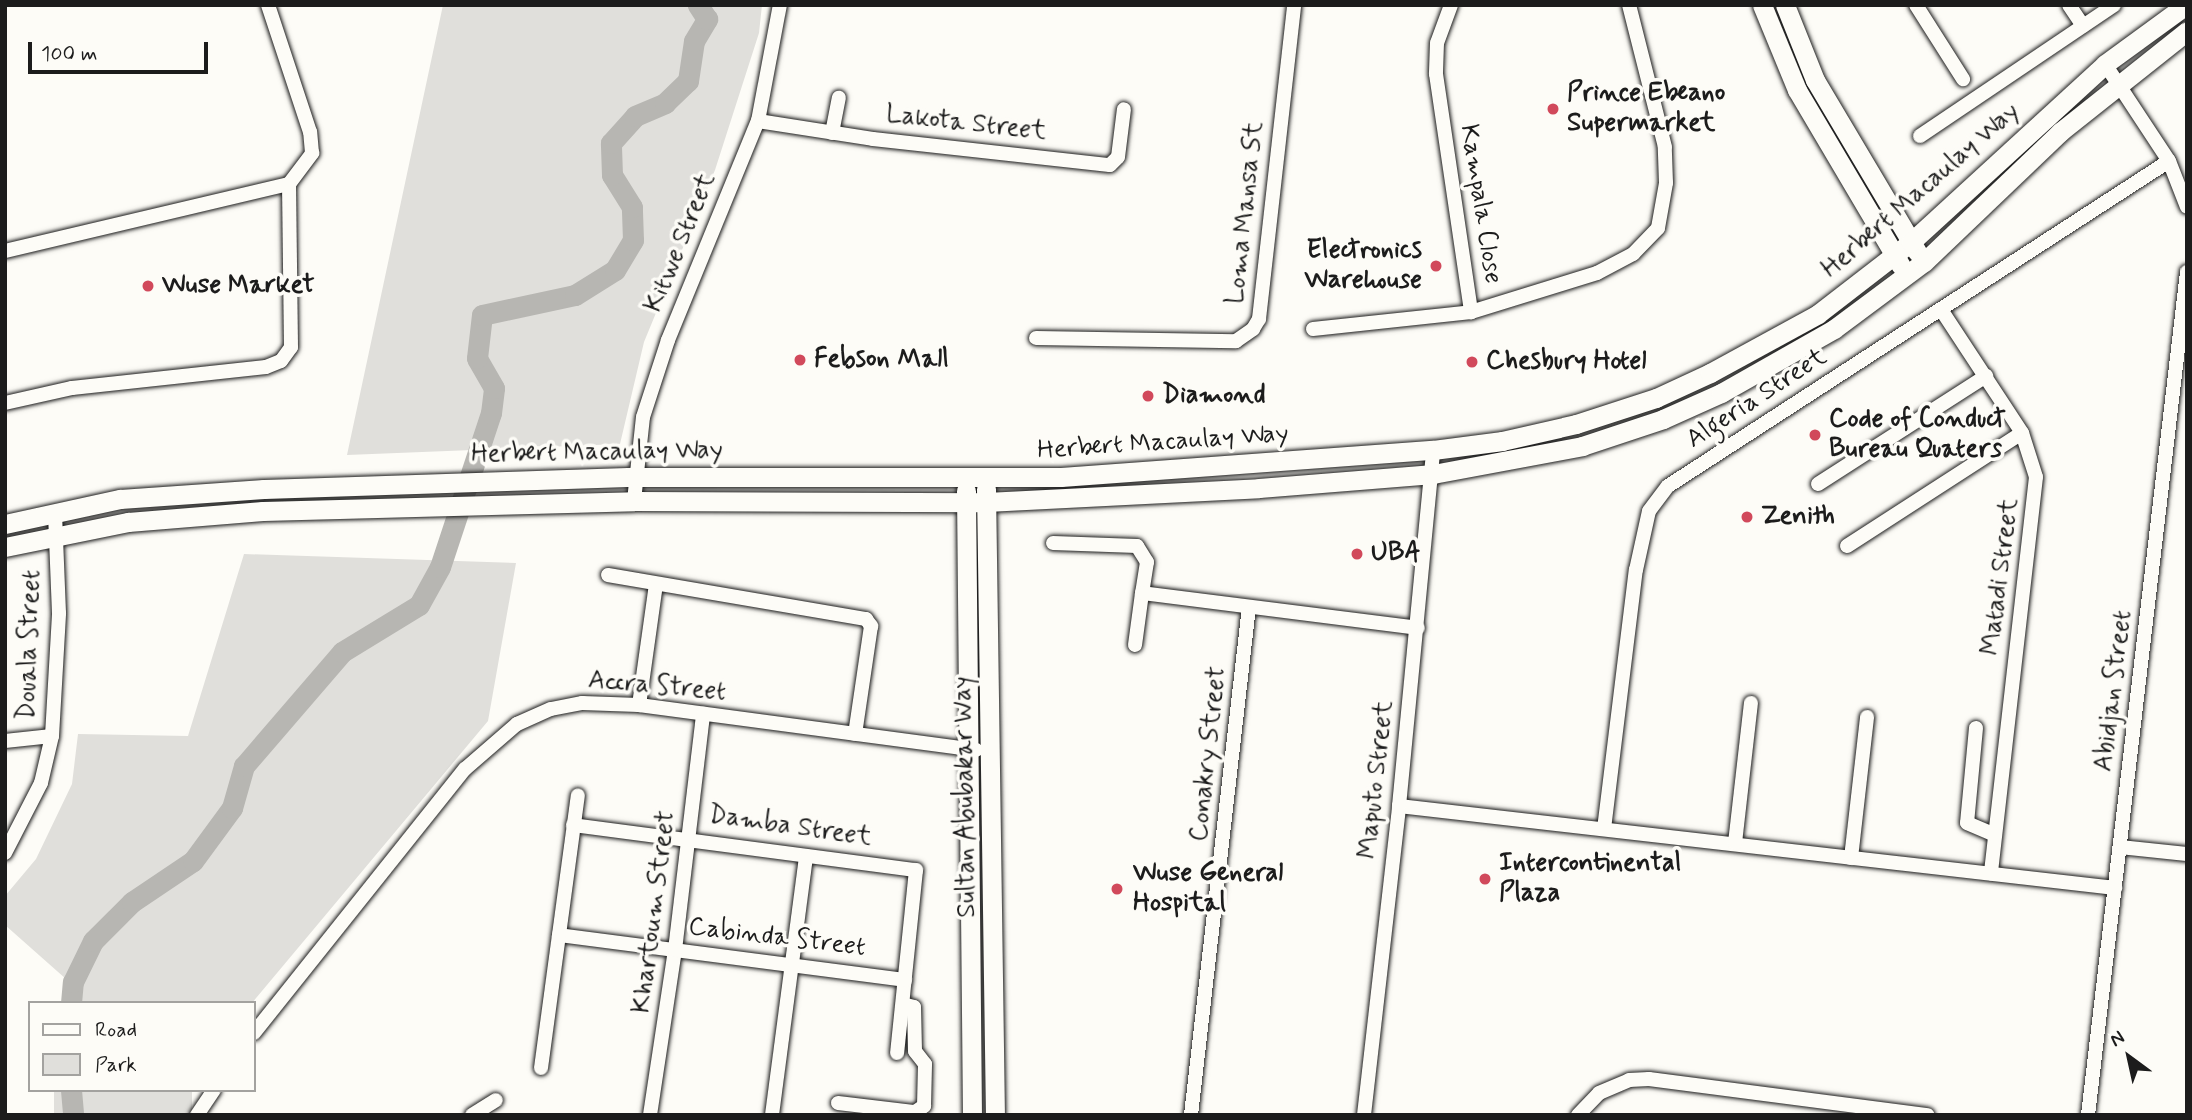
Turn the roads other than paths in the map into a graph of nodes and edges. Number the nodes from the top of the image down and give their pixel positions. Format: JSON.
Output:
{"nodes":[{"id":1,"x":268,"y":5,"type":"edge"},
{"id":2,"x":780,"y":5,"type":"edge"},
{"id":3,"x":1294,"y":5,"type":"edge"},
{"id":4,"x":1451,"y":5,"type":"edge"},
{"id":5,"x":1629,"y":5,"type":"edge"},
{"id":6,"x":1762,"y":5,"type":"edge"},
{"id":7,"x":1785,"y":5,"type":"edge"},
{"id":8,"x":1916,"y":5,"type":"edge"},
{"id":9,"x":2069,"y":5,"type":"edge"},
{"id":10,"x":2115,"y":5,"type":"edge"},
{"id":11,"x":2186,"y":5,"type":"edge"},
{"id":12,"x":2083,"y":26,"type":"junction"},
{"id":13,"x":2187,"y":32,"type":"edge"},
{"id":14,"x":2105,"y":64,"type":"junction"},
{"id":15,"x":1963,"y":79,"type":"dead end"},
{"id":16,"x":2119,"y":83,"type":"junction"},
{"id":17,"x":839,"y":98,"type":"dead end"},
{"id":18,"x":1124,"y":109,"type":"dead end"},
{"id":19,"x":758,"y":121,"type":"junction"},
{"id":20,"x":832,"y":132,"type":"junction"},
{"id":21,"x":1920,"y":136,"type":"dead end"},
{"id":22,"x":2169,"y":161,"type":"junction"},
{"id":23,"x":289,"y":184,"type":"junction"},
{"id":24,"x":2187,"y":206,"type":"edge"},
{"id":25,"x":1910,"y":242,"type":"junction"},
{"id":26,"x":5,"y":251,"type":"edge"},
{"id":27,"x":1894,"y":256,"type":"junction"},
{"id":28,"x":1924,"y":262,"type":"junction"},
{"id":29,"x":2187,"y":272,"type":"edge"},
{"id":30,"x":1907,"y":275,"type":"junction"},
{"id":31,"x":1942,"y":311,"type":"junction"},
{"id":32,"x":1472,"y":312,"type":"junction"},
{"id":33,"x":1313,"y":329,"type":"dead end"},
{"id":34,"x":1036,"y":338,"type":"dead end"},
{"id":35,"x":1986,"y":376,"type":"junction"},
{"id":36,"x":5,"y":403,"type":"edge"},
{"id":37,"x":2022,"y":433,"type":"junction"},
{"id":38,"x":1433,"y":450,"type":"junction"},
{"id":39,"x":1433,"y":474,"type":"junction"},
{"id":40,"x":635,"y":477,"type":"junction"},
{"id":41,"x":975,"y":479,"type":"junction"},
{"id":42,"x":1818,"y":484,"type":"dead end"},
{"id":43,"x":634,"y":501,"type":"junction"},
{"id":44,"x":966,"y":502,"type":"junction"},
{"id":45,"x":986,"y":502,"type":"junction"},
{"id":46,"x":55,"y":512,"type":"junction"},
{"id":47,"x":5,"y":524,"type":"edge"},
{"id":48,"x":57,"y":535,"type":"junction"},
{"id":49,"x":1053,"y":543,"type":"dead end"},
{"id":50,"x":1847,"y":545,"type":"dead end"},
{"id":51,"x":5,"y":547,"type":"edge"},
{"id":52,"x":608,"y":576,"type":"dead end"},
{"id":53,"x":656,"y":584,"type":"junction"},
{"id":54,"x":1142,"y":593,"type":"junction"},
{"id":55,"x":1249,"y":607,"type":"junction"},
{"id":56,"x":1418,"y":628,"type":"junction"},
{"id":57,"x":1135,"y":645,"type":"dead end"},
{"id":58,"x":1751,"y":703,"type":"dead end"},
{"id":59,"x":639,"y":705,"type":"junction"},
{"id":60,"x":703,"y":714,"type":"junction"},
{"id":61,"x":1867,"y":717,"type":"dead end"},
{"id":62,"x":1976,"y":728,"type":"dead end"},
{"id":63,"x":855,"y":734,"type":"junction"},
{"id":64,"x":52,"y":736,"type":"junction"},
{"id":65,"x":5,"y":741,"type":"edge"},
{"id":66,"x":970,"y":750,"type":"junction"},
{"id":67,"x":992,"y":752,"type":"junction"},
{"id":68,"x":578,"y":795,"type":"dead end"},
{"id":69,"x":1399,"y":806,"type":"junction"},
{"id":70,"x":573,"y":825,"type":"junction"},
{"id":71,"x":1604,"y":829,"type":"junction"},
{"id":72,"x":1995,"y":835,"type":"junction"},
{"id":73,"x":690,"y":837,"type":"junction"},
{"id":74,"x":1735,"y":844,"type":"junction"},
{"id":75,"x":2120,"y":847,"type":"junction"},
{"id":76,"x":5,"y":853,"type":"edge"},
{"id":77,"x":2187,"y":854,"type":"edge"},
{"id":78,"x":806,"y":856,"type":"junction"},
{"id":79,"x":1851,"y":858,"type":"junction"},
{"id":80,"x":1991,"y":873,"type":"junction"},
{"id":81,"x":2115,"y":888,"type":"junction"},
{"id":82,"x":559,"y":934,"type":"junction"},
{"id":83,"x":676,"y":950,"type":"junction"},
{"id":84,"x":792,"y":965,"type":"junction"},
{"id":85,"x":905,"y":980,"type":"junction"},
{"id":86,"x":902,"y":1004,"type":"junction"},
{"id":87,"x":256,"y":1031,"type":"edge"},
{"id":88,"x":897,"y":1053,"type":"dead end"},
{"id":89,"x":541,"y":1068,"type":"dead end"},
{"id":90,"x":213,"y":1092,"type":"edge"},
{"id":91,"x":496,"y":1100,"type":"dead end"},
{"id":92,"x":838,"y":1103,"type":"dead end"},
{"id":93,"x":197,"y":1115,"type":"edge"},
{"id":94,"x":472,"y":1115,"type":"edge"},
{"id":95,"x":650,"y":1115,"type":"edge"},
{"id":96,"x":772,"y":1115,"type":"edge"},
{"id":97,"x":972,"y":1115,"type":"edge"},
{"id":98,"x":995,"y":1115,"type":"edge"},
{"id":99,"x":1191,"y":1115,"type":"edge"},
{"id":100,"x":1364,"y":1115,"type":"edge"},
{"id":101,"x":1578,"y":1115,"type":"edge"},
{"id":102,"x":1928,"y":1115,"type":"edge"},
{"id":103,"x":2088,"y":1115,"type":"edge"}],
"edges":[{"from":1,"to":23,"type":"street"},
{"from":2,"to":19,"type":"street","name":"Kitwe Street"},
{"from":3,"to":34,"type":"street","name":"Loma Mansa St"},
{"from":4,"to":32,"type":"street","name":"Kampala Close"},
{"from":5,"to":32,"type":"street","name":"Kampala Close"},
{"from":6,"to":27,"type":"main road"},
{"from":7,"to":25,"type":"main road"},
{"from":8,"to":15,"type":"street"},
{"from":9,"to":12,"type":"street"},
{"from":10,"to":12,"type":"street"},
{"from":11,"to":14,"type":"main road","name":"Herbert Macaulay Way"},
{"from":12,"to":21,"type":"street"},
{"from":13,"to":16,"type":"main road","name":"Herbert Macaulay Way"},
{"from":14,"to":16,"type":"street"},
{"from":14,"to":25,"type":"main road","name":"Herbert Macaulay Way"},
{"from":16,"to":22,"type":"street"},
{"from":16,"to":28,"type":"main road","name":"Herbert Macaulay Way"},
{"from":17,"to":20,"type":"street"},
{"from":18,"to":20,"type":"street","name":"Lakota Street"},
{"from":19,"to":20,"type":"street","name":"Lakota Street"},
{"from":19,"to":40,"type":"street","name":"Kitwe Street"},
{"from":22,"to":24,"type":"street"},
{"from":22,"to":31,"type":"street","name":"Algeria Street"},
{"from":23,"to":26,"type":"street"},
{"from":23,"to":36,"type":"street"},
{"from":25,"to":27,"type":"main road","name":"Herbert Macaulay Way"},
{"from":25,"to":28,"type":"main road"},
{"from":27,"to":30,"type":"main road"},
{"from":27,"to":38,"type":"main road","name":"Herbert Macaulay Way"},
{"from":28,"to":30,"type":"main road","name":"Herbert Macaulay Way"},
{"from":29,"to":75,"type":"street","name":"Abidjan Street"},
{"from":30,"to":39,"type":"main road","name":"Herbert Macaulay Way"},
{"from":31,"to":35,"type":"street","name":"Matadi Street"},
{"from":31,"to":71,"type":"street","name":"Algeria Street"},
{"from":32,"to":33,"type":"street"},
{"from":35,"to":37,"type":"street","name":"Matadi Street"},
{"from":35,"to":42,"type":"street"},
{"from":37,"to":50,"type":"street"},
{"from":37,"to":72,"type":"street","name":"Matadi Street"},
{"from":38,"to":39,"type":"street","name":"Maputo Street"},
{"from":38,"to":41,"type":"main road","name":"Herbert Macaulay Way"},
{"from":39,"to":45,"type":"main road","name":"Herbert Macaulay Way"},
{"from":39,"to":56,"type":"street","name":"Maputo Street"},
{"from":40,"to":41,"type":"main road","name":"Herbert Macaulay Way"},
{"from":40,"to":43,"type":"street","name":"Kitwe Street"},
{"from":40,"to":46,"type":"main road","name":"Herbert Macaulay Way"},
{"from":41,"to":44,"type":"main road","name":"Sultan Abubakar Way"},
{"from":41,"to":45,"type":"main road","name":"Sultan Abubakar Way"},
{"from":43,"to":44,"type":"main road","name":"Herbert Macaulay Way"},
{"from":43,"to":48,"type":"main road","name":"Herbert Macaulay Way"},
{"from":44,"to":45,"type":"main road","name":"Herbert Macaulay Way"},
{"from":44,"to":66,"type":"main road","name":"Sultan Abubakar Way"},
{"from":45,"to":67,"type":"main road","name":"Sultan Abubakar Way"},
{"from":46,"to":47,"type":"main road","name":"Herbert Macaulay Way"},
{"from":46,"to":48,"type":"street","name":"Douala Street"},
{"from":48,"to":51,"type":"main road","name":"Herbert Macaulay Way"},
{"from":48,"to":64,"type":"street","name":"Douala Street"},
{"from":49,"to":54,"type":"street"},
{"from":52,"to":53,"type":"street"},
{"from":53,"to":59,"type":"street"},
{"from":53,"to":63,"type":"street"},
{"from":54,"to":55,"type":"street"},
{"from":54,"to":57,"type":"street"},
{"from":55,"to":56,"type":"street"},
{"from":55,"to":99,"type":"street","name":"Conakry Street"},
{"from":56,"to":69,"type":"street","name":"Maputo Street"},
{"from":58,"to":74,"type":"street"},
{"from":59,"to":60,"type":"street","name":"Accra Street"},
{"from":59,"to":87,"type":"street","name":"Accra Street"},
{"from":60,"to":63,"type":"street","name":"Accra Street"},
{"from":60,"to":73,"type":"street","name":"Khartoum Street"},
{"from":61,"to":79,"type":"street"},
{"from":62,"to":72,"type":"street"},
{"from":63,"to":66,"type":"street","name":"Accra Street"},
{"from":64,"to":65,"type":"street"},
{"from":64,"to":76,"type":"street","name":"Douala Street"},
{"from":66,"to":67,"type":"street","name":"Accra Street"},
{"from":66,"to":97,"type":"main road","name":"Sultan Abubakar Way"},
{"from":67,"to":98,"type":"main road","name":"Sultan Abubakar Way"},
{"from":68,"to":70,"type":"street"},
{"from":69,"to":71,"type":"street"},
{"from":69,"to":100,"type":"street","name":"Maputo Street"},
{"from":70,"to":73,"type":"street","name":"Damba Street"},
{"from":70,"to":82,"type":"street"},
{"from":71,"to":74,"type":"street"},
{"from":72,"to":80,"type":"street","name":"Matadi Street"},
{"from":73,"to":78,"type":"street","name":"Damba Street"},
{"from":73,"to":83,"type":"street","name":"Khartoum Street"},
{"from":74,"to":79,"type":"street"},
{"from":75,"to":77,"type":"street"},
{"from":75,"to":81,"type":"street","name":"Abidjan Street"},
{"from":78,"to":84,"type":"street"},
{"from":78,"to":85,"type":"street","name":"Damba Street"},
{"from":79,"to":80,"type":"street"},
{"from":80,"to":81,"type":"street"},
{"from":81,"to":103,"type":"street","name":"Abidjan Street"},
{"from":82,"to":83,"type":"street","name":"Cabinda Street"},
{"from":82,"to":89,"type":"street"},
{"from":83,"to":84,"type":"street","name":"Cabinda Street"},
{"from":83,"to":95,"type":"street","name":"Khartoum Street"},
{"from":84,"to":85,"type":"street","name":"Cabinda Street"},
{"from":84,"to":96,"type":"street"},
{"from":85,"to":86,"type":"street"},
{"from":86,"to":88,"type":"street"},
{"from":86,"to":92,"type":"street"},
{"from":90,"to":93,"type":"street"},
{"from":91,"to":94,"type":"street"},
{"from":101,"to":102,"type":"street"}]}
